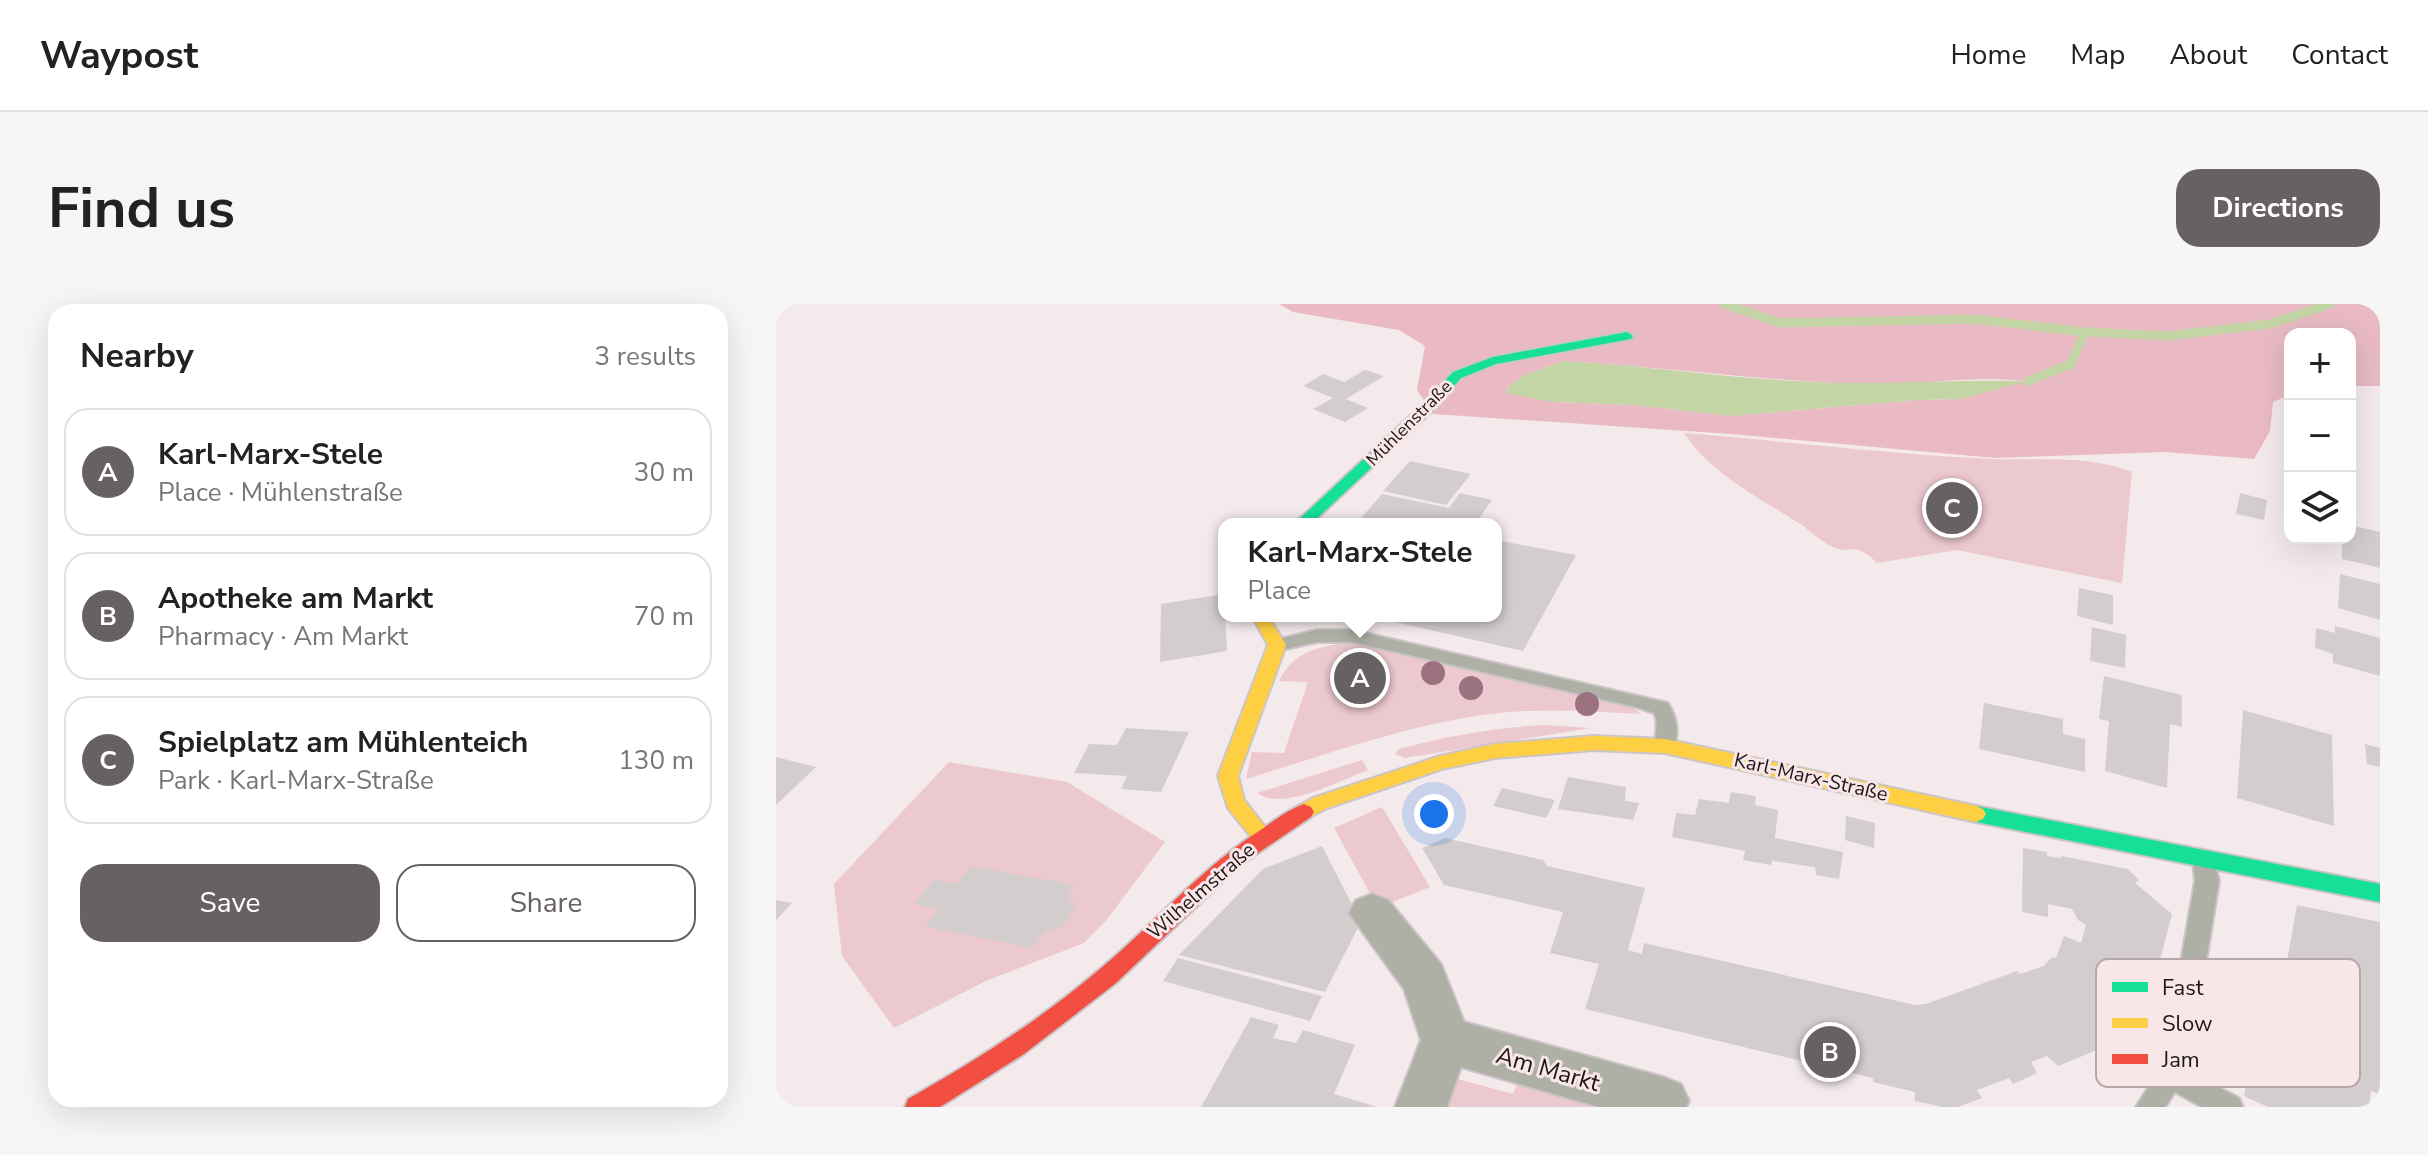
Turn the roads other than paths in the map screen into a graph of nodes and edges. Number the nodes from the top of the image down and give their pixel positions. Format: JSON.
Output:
{"nodes":[{"id":1,"x":1627,"y":336,"type":"dead end"},
{"id":2,"x":1308,"y":518,"type":"edge"},
{"id":3,"x":1264,"y":622,"type":"edge"},
{"id":4,"x":1277,"y":645,"type":"junction"},
{"id":5,"x":1665,"y":746,"type":"junction"},
{"id":6,"x":1263,"y":837,"type":"junction"},
{"id":7,"x":2204,"y":859,"type":"junction"},
{"id":8,"x":2380,"y":893,"type":"edge"},
{"id":9,"x":1372,"y":913,"type":"dead end"},
{"id":10,"x":2194,"y":959,"type":"edge"},
{"id":11,"x":1446,"y":1040,"type":"junction"},
{"id":12,"x":2163,"y":1087,"type":"edge"},
{"id":13,"x":2191,"y":1087,"type":"edge"},
{"id":14,"x":1662,"y":1103,"type":"edge"},
{"id":15,"x":917,"y":1107,"type":"edge"},
{"id":16,"x":1421,"y":1107,"type":"edge"},
{"id":17,"x":2150,"y":1107,"type":"edge"},
{"id":18,"x":2229,"y":1107,"type":"edge"}],
"edges":[{"from":1,"to":2,"type":"street","name":"Mühlenstraße"},
{"from":3,"to":4,"type":"street"},
{"from":4,"to":5,"type":"lane"},
{"from":4,"to":6,"type":"street"},
{"from":5,"to":6,"type":"street","name":"Wilhelmstraße"},
{"from":5,"to":7,"type":"street","name":"Karl-Marx-Straße"},
{"from":6,"to":15,"type":"street","name":"Wilhelmstraße"},
{"from":7,"to":8,"type":"street","name":"Karl-Marx-Straße"},
{"from":7,"to":10,"type":"lane"},
{"from":9,"to":11,"type":"street"},
{"from":11,"to":14,"type":"street","name":"Am Markt"},
{"from":11,"to":16,"type":"street"},
{"from":12,"to":17,"type":"lane"},
{"from":13,"to":18,"type":"lane"}]}
